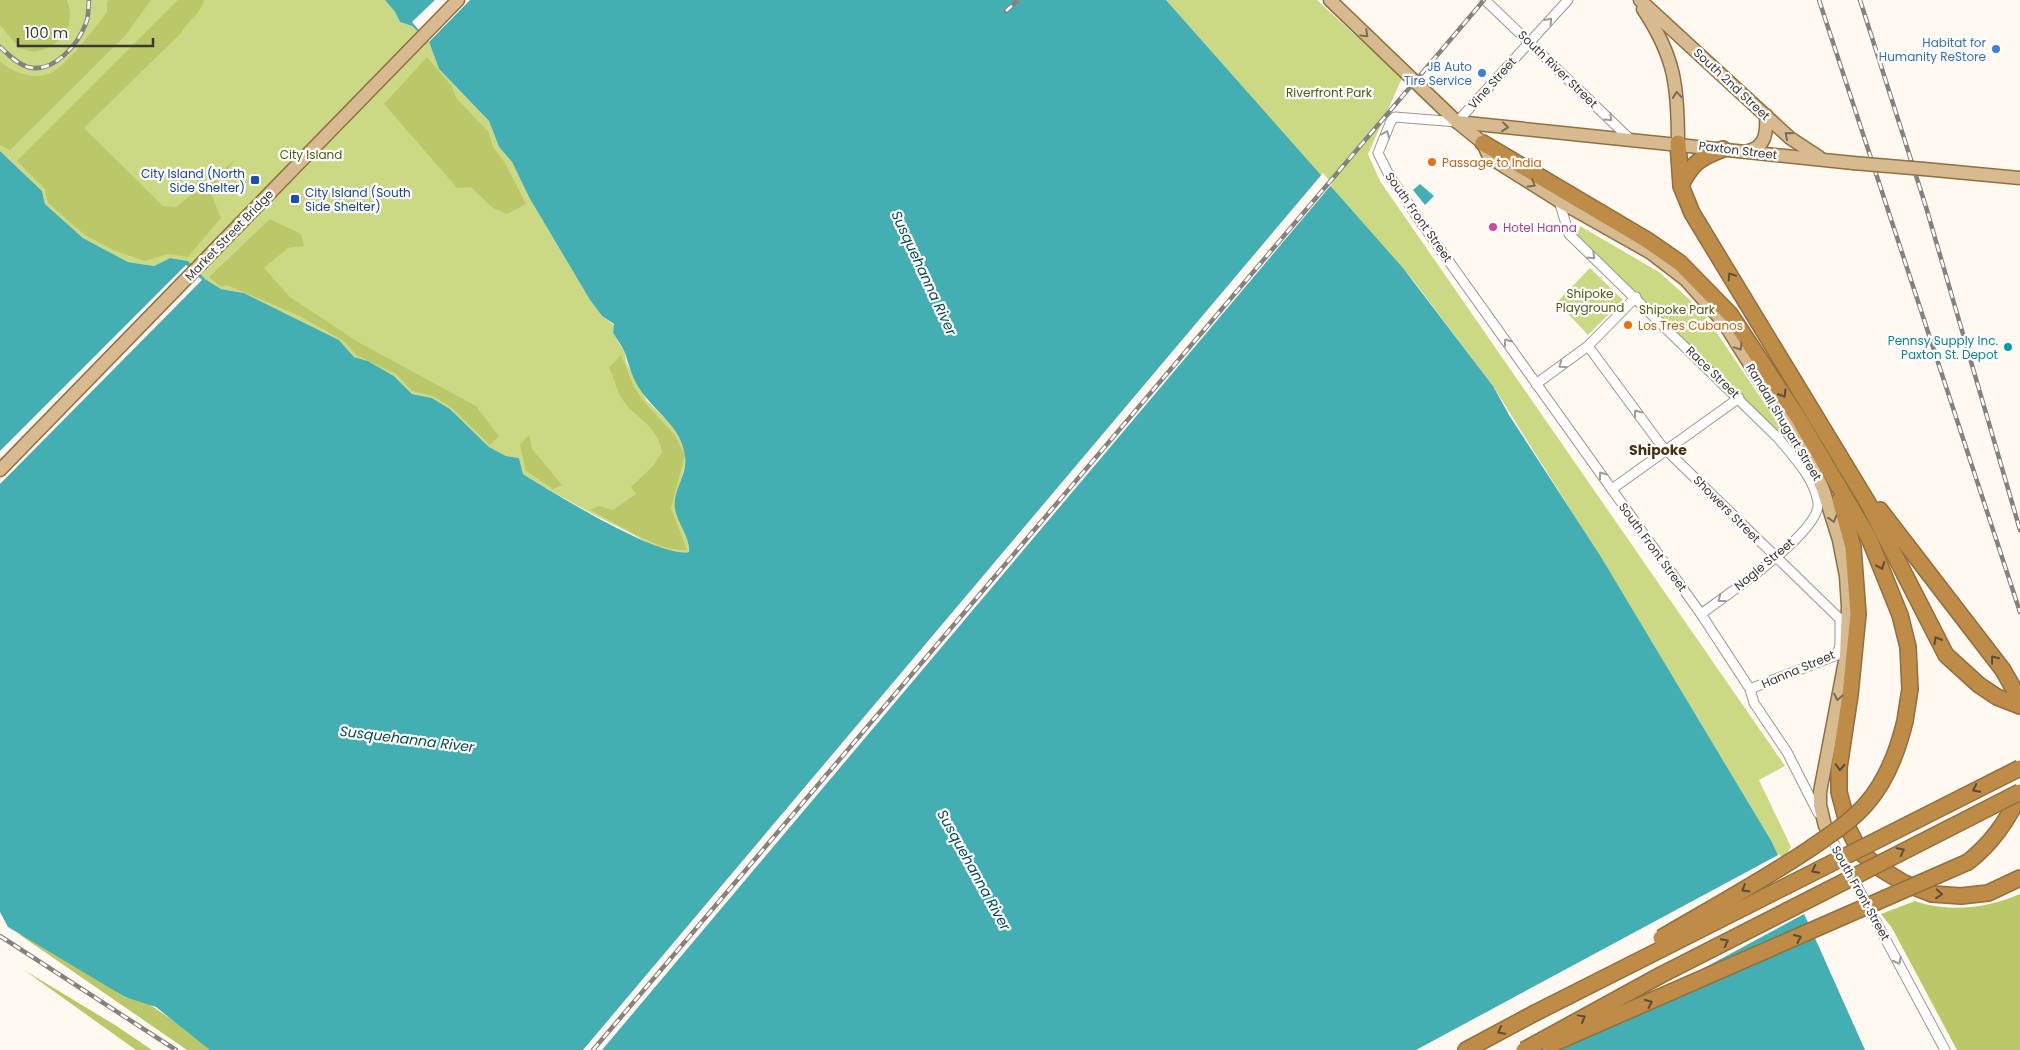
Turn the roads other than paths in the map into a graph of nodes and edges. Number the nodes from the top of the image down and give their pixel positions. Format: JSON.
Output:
{"nodes":[{"id":1,"x":458,"y":0,"type":"edge"},
{"id":2,"x":1330,"y":0,"type":"edge"},
{"id":3,"x":1485,"y":0,"type":"edge"},
{"id":4,"x":1568,"y":0,"type":"edge"},
{"id":5,"x":1636,"y":0,"type":"edge"},
{"id":6,"x":1640,"y":0,"type":"edge"},
{"id":7,"x":1529,"y":42,"type":"junction"},
{"id":8,"x":1766,"y":116,"type":"junction"},
{"id":9,"x":1457,"y":122,"type":"junction"},
{"id":10,"x":1630,"y":139,"type":"junction"},
{"id":11,"x":1483,"y":142,"type":"junction"},
{"id":12,"x":1678,"y":143,"type":"junction"},
{"id":13,"x":1723,"y":149,"type":"junction"},
{"id":14,"x":1748,"y":151,"type":"junction"},
{"id":15,"x":1829,"y":160,"type":"junction"},
{"id":16,"x":2020,"y":178,"type":"edge"},
{"id":17,"x":1681,"y":186,"type":"junction"},
{"id":18,"x":1559,"y":201,"type":"junction"},
{"id":19,"x":1636,"y":297,"type":"junction"},
{"id":20,"x":1588,"y":346,"type":"junction"},
{"id":21,"x":1536,"y":384,"type":"junction"},
{"id":22,"x":1738,"y":398,"type":"junction"},
{"id":23,"x":1668,"y":450,"type":"junction"},
{"id":24,"x":1839,"y":452,"type":"junction"},
{"id":25,"x":0,"y":470,"type":"edge"},
{"id":26,"x":1832,"y":478,"type":"junction"},
{"id":27,"x":1612,"y":489,"type":"junction"},
{"id":28,"x":1818,"y":507,"type":"joint"},
{"id":29,"x":1776,"y":557,"type":"junction"},
{"id":30,"x":1701,"y":614,"type":"junction"},
{"id":31,"x":1840,"y":645,"type":"joint"},
{"id":32,"x":1750,"y":689,"type":"junction"},
{"id":33,"x":2020,"y":700,"type":"edge"},
{"id":34,"x":2020,"y":706,"type":"edge"},
{"id":35,"x":2020,"y":768,"type":"edge"},
{"id":36,"x":2020,"y":794,"type":"edge"},
{"id":37,"x":1824,"y":826,"type":"junction"},
{"id":38,"x":2020,"y":878,"type":"edge"},
{"id":39,"x":1535,"y":1013,"type":"junction"},
{"id":40,"x":1466,"y":1050,"type":"edge"},
{"id":41,"x":1524,"y":1050,"type":"edge"},
{"id":42,"x":1540,"y":1050,"type":"edge"},
{"id":43,"x":1945,"y":1050,"type":"edge"}],
"edges":[{"from":1,"to":25,"type":"main road","name":"Market Street Bridge"},
{"from":2,"to":9,"type":"main road","one_way":true},
{"from":3,"to":7,"type":"street","name":"South River Street"},
{"from":7,"to":4,"type":"street","name":"Vine Street","one_way":true},
{"from":12,"to":5,"type":"main road","one_way":true},
{"from":6,"to":8,"type":"main road","name":"South 2nd Street"},
{"from":7,"to":9,"type":"street","name":"Vine Street"},
{"from":7,"to":10,"type":"street","name":"South River Street","one_way":true},
{"from":8,"to":14,"type":"main road"},
{"from":15,"to":8,"type":"main road","name":"South 2nd Street","one_way":true},
{"from":9,"to":10,"type":"main road","name":"Paxton Street","one_way":true},
{"from":9,"to":11,"type":"main road"},
{"from":21,"to":9,"type":"street","name":"South Front Street","one_way":true},
{"from":10,"to":12,"type":"main road","name":"Paxton Street"},
{"from":11,"to":18,"type":"main road","name":"Randall Shugart Street","one_way":true},
{"from":11,"to":26,"type":"highway","one_way":true},
{"from":12,"to":13,"type":"main road","name":"Paxton Street"},
{"from":12,"to":17,"type":"highway"},
{"from":13,"to":14,"type":"main road","name":"Paxton Street"},
{"from":13,"to":17,"type":"highway"},
{"from":14,"to":15,"type":"main road","name":"Paxton Street"},
{"from":15,"to":16,"type":"main road","name":"Paxton Street","bridge":true},
{"from":24,"to":17,"type":"highway","one_way":true},
{"from":18,"to":19,"type":"street","name":"Race Street","one_way":true},
{"from":18,"to":37,"type":"main road","name":"Randall Shugart Street","one_way":true},
{"from":19,"to":20,"type":"street"},
{"from":19,"to":22,"type":"street","name":"Race Street"},
{"from":20,"to":21,"type":"street","one_way":true},
{"from":23,"to":20,"type":"street","name":"Showers Street","one_way":true},
{"from":27,"to":21,"type":"street","name":"South Front Street","one_way":true},
{"from":22,"to":23,"type":"street"},
{"from":22,"to":28,"type":"street","name":"Race Street"},
{"from":23,"to":27,"type":"street"},
{"from":23,"to":29,"type":"street","name":"Showers Street"},
{"from":33,"to":24,"type":"highway","one_way":true},
{"from":34,"to":24,"type":"highway","one_way":true},
{"from":26,"to":38,"type":"highway","one_way":true},
{"from":26,"to":39,"type":"highway","one_way":true,"bridge":true},
{"from":27,"to":30,"type":"street","name":"South Front Street"},
{"from":28,"to":29,"type":"street","name":"Nagle Street"},
{"from":29,"to":30,"type":"street","name":"Nagle Street","one_way":true},
{"from":29,"to":31,"type":"street","name":"Showers Street"},
{"from":30,"to":32,"type":"street","name":"South Front Street"},
{"from":31,"to":32,"type":"street","name":"Hanna Street"},
{"from":32,"to":37,"type":"street","name":"South Front Street"},
{"from":35,"to":39,"type":"highway","one_way":true,"bridge":true},
{"from":41,"to":36,"type":"highway","one_way":true,"bridge":true},
{"from":42,"to":36,"type":"highway","one_way":true,"bridge":true},
{"from":37,"to":43,"type":"street","name":"South Front Street","one_way":true},
{"from":39,"to":40,"type":"highway","one_way":true}]}
